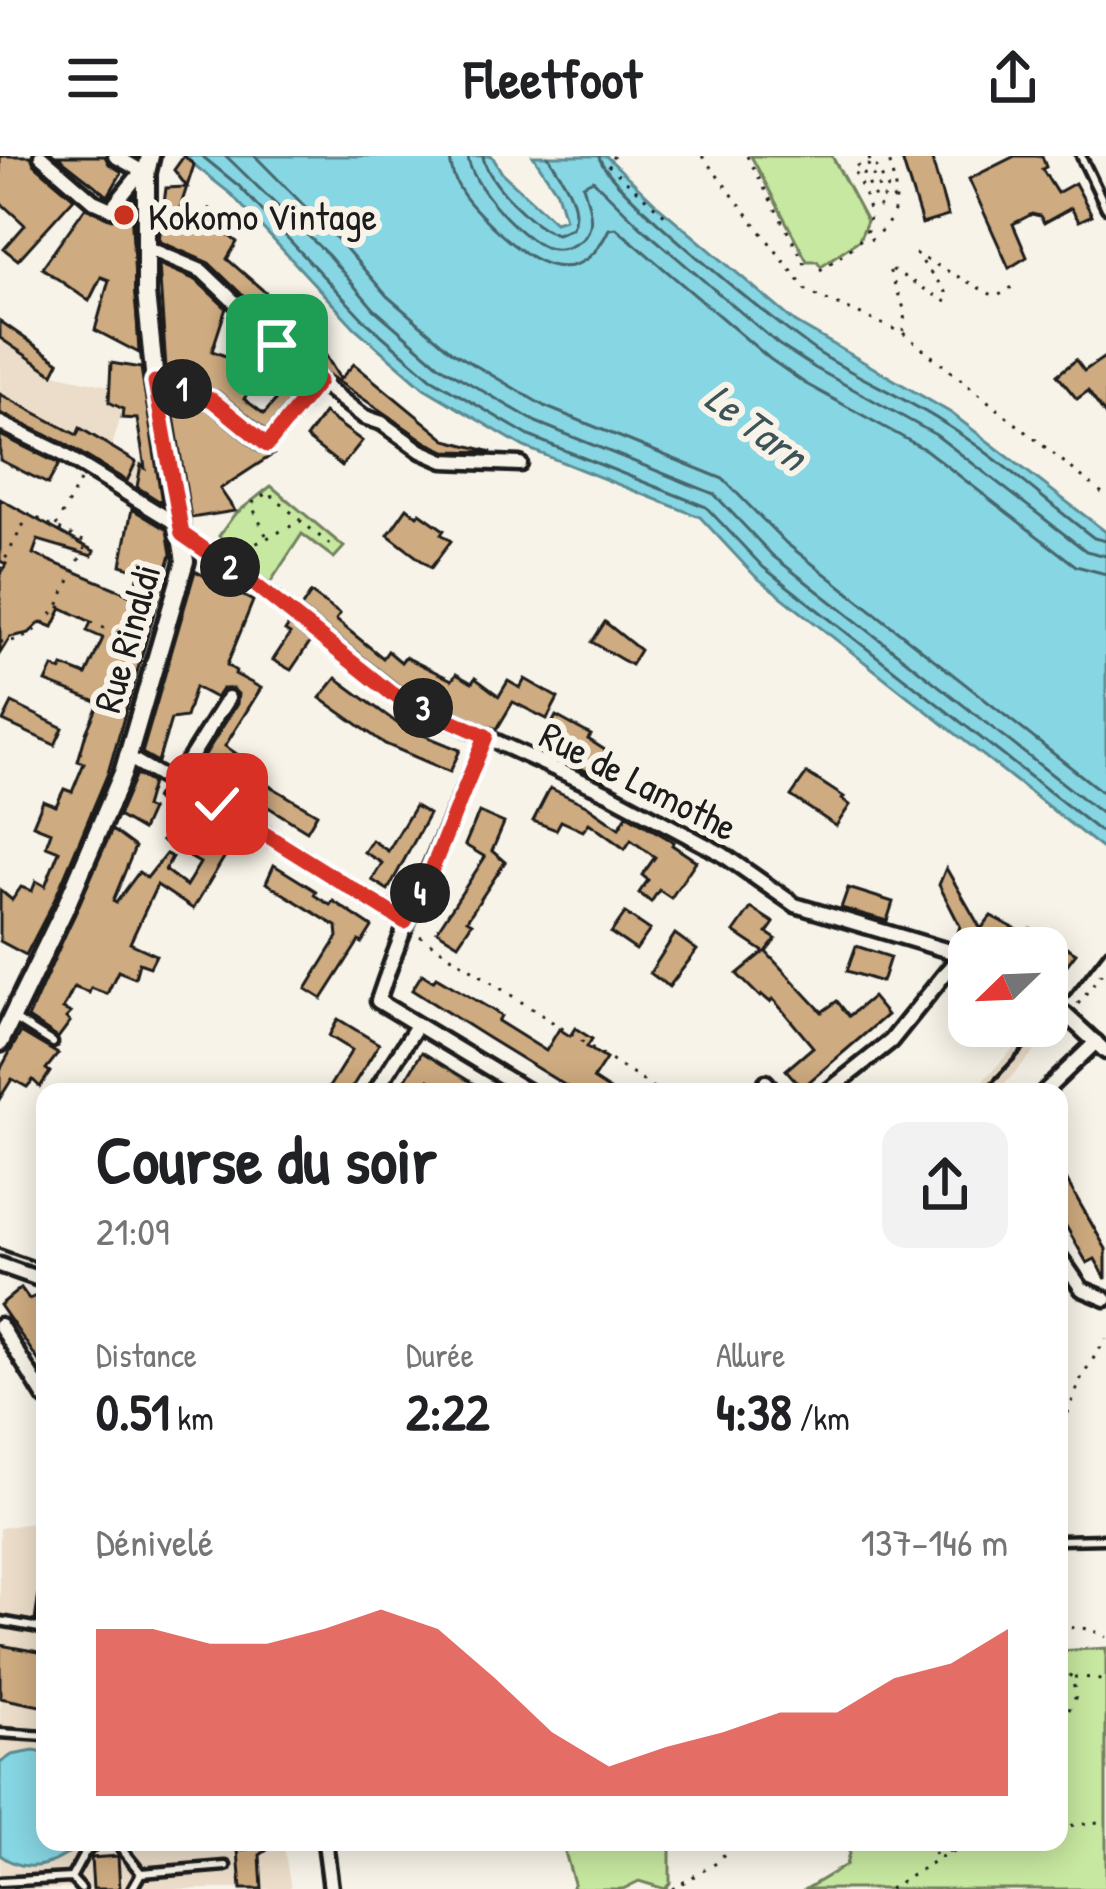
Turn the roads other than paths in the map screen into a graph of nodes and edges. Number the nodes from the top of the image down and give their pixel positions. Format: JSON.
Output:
{"nodes":[{"id":1,"x":41,"y":156,"type":"edge"},
{"id":2,"x":115,"y":156,"type":"edge"},
{"id":3,"x":1082,"y":156,"type":"edge"},
{"id":4,"x":146,"y":167,"type":"edge"},
{"id":5,"x":1103,"y":205,"type":"edge"},
{"id":6,"x":145,"y":247,"type":"junction"},
{"id":7,"x":319,"y":381,"type":"junction"},
{"id":8,"x":155,"y":382,"type":"junction"},
{"id":9,"x":0,"y":423,"type":"edge"},
{"id":10,"x":520,"y":464,"type":"dead end"},
{"id":11,"x":181,"y":530,"type":"junction"},
{"id":12,"x":228,"y":698,"type":"dead end"},
{"id":13,"x":486,"y":736,"type":"junction"},
{"id":14,"x":127,"y":755,"type":"junction"},
{"id":15,"x":174,"y":784,"type":"junction"},
{"id":16,"x":404,"y":923,"type":"junction"},
{"id":17,"x":948,"y":950,"type":"edge"},
{"id":18,"x":948,"y":975,"type":"edge"},
{"id":19,"x":12,"y":1017,"type":"junction"},
{"id":20,"x":1068,"y":1018,"type":"edge"},
{"id":21,"x":416,"y":1027,"type":"junction"},
{"id":22,"x":0,"y":1042,"type":"edge"},
{"id":23,"x":53,"y":1043,"type":"dead end"},
{"id":24,"x":1101,"y":1047,"type":"edge"},
{"id":25,"x":381,"y":1083,"type":"edge"},
{"id":26,"x":513,"y":1083,"type":"edge"},
{"id":27,"x":838,"y":1083,"type":"edge"},
{"id":28,"x":1055,"y":1083,"type":"edge"},
{"id":29,"x":0,"y":1265,"type":"edge"},
{"id":30,"x":1068,"y":1270,"type":"edge"},
{"id":31,"x":36,"y":1278,"type":"edge"},
{"id":32,"x":1074,"y":1280,"type":"junction"},
{"id":33,"x":1068,"y":1281,"type":"edge"},
{"id":34,"x":1106,"y":1299,"type":"edge"},
{"id":35,"x":0,"y":1325,"type":"edge"},
{"id":36,"x":36,"y":1383,"type":"edge"},
{"id":37,"x":1106,"y":1539,"type":"edge"},
{"id":38,"x":1068,"y":1540,"type":"edge"},
{"id":39,"x":0,"y":1622,"type":"edge"},
{"id":40,"x":36,"y":1628,"type":"edge"},
{"id":41,"x":0,"y":1733,"type":"edge"},
{"id":42,"x":36,"y":1735,"type":"edge"},
{"id":43,"x":87,"y":1851,"type":"edge"},
{"id":44,"x":123,"y":1851,"type":"edge"},
{"id":45,"x":326,"y":1851,"type":"edge"},
{"id":46,"x":226,"y":1866,"type":"dead end"},
{"id":47,"x":140,"y":1873,"type":"junction"},
{"id":48,"x":71,"y":1878,"type":"junction"},
{"id":49,"x":0,"y":1882,"type":"edge"},
{"id":50,"x":81,"y":1889,"type":"edge"},
{"id":51,"x":132,"y":1889,"type":"edge"},
{"id":52,"x":331,"y":1889,"type":"edge"}],
"edges":[{"from":1,"to":4,"type":"street"},
{"from":2,"to":4,"type":"street"},
{"from":3,"to":5,"type":"lane"},
{"from":4,"to":6,"type":"street","name":"Rue Rinaldi"},
{"from":6,"to":7,"type":"street"},
{"from":6,"to":8,"type":"street","name":"Rue Rinaldi"},
{"from":7,"to":8,"type":"street"},
{"from":7,"to":10,"type":"street"},
{"from":8,"to":11,"type":"street","name":"Rue Rinaldi"},
{"from":9,"to":11,"type":"street","name":"Rue de Lamothe"},
{"from":11,"to":13,"type":"street","name":"Rue de Lamothe"},
{"from":11,"to":14,"type":"street","name":"Rue Rinaldi"},
{"from":12,"to":15,"type":"street"},
{"from":13,"to":16,"type":"street"},
{"from":13,"to":17,"type":"street","name":"Rue de Lamothe"},
{"from":14,"to":15,"type":"street"},
{"from":14,"to":19,"type":"street","name":"Rue Rinaldi"},
{"from":15,"to":16,"type":"street"},
{"from":16,"to":21,"type":"street"},
{"from":18,"to":27,"type":"street"},
{"from":19,"to":22,"type":"street","name":"Rue Rinaldi"},
{"from":19,"to":23,"type":"lane"},
{"from":20,"to":24,"type":"street"},
{"from":21,"to":25,"type":"street"},
{"from":21,"to":26,"type":"street"},
{"from":24,"to":28,"type":"street"},
{"from":29,"to":31,"type":"street"},
{"from":30,"to":32,"type":"street"},
{"from":32,"to":33,"type":"street"},
{"from":32,"to":34,"type":"street"},
{"from":35,"to":36,"type":"street"},
{"from":37,"to":38,"type":"lane"},
{"from":39,"to":40,"type":"lane"},
{"from":41,"to":42,"type":"lane"},
{"from":43,"to":48,"type":"lane"},
{"from":44,"to":47,"type":"lane"},
{"from":45,"to":52,"type":"street"},
{"from":46,"to":47,"type":"lane"},
{"from":47,"to":51,"type":"lane"},
{"from":48,"to":49,"type":"lane"},
{"from":48,"to":50,"type":"lane"}]}
